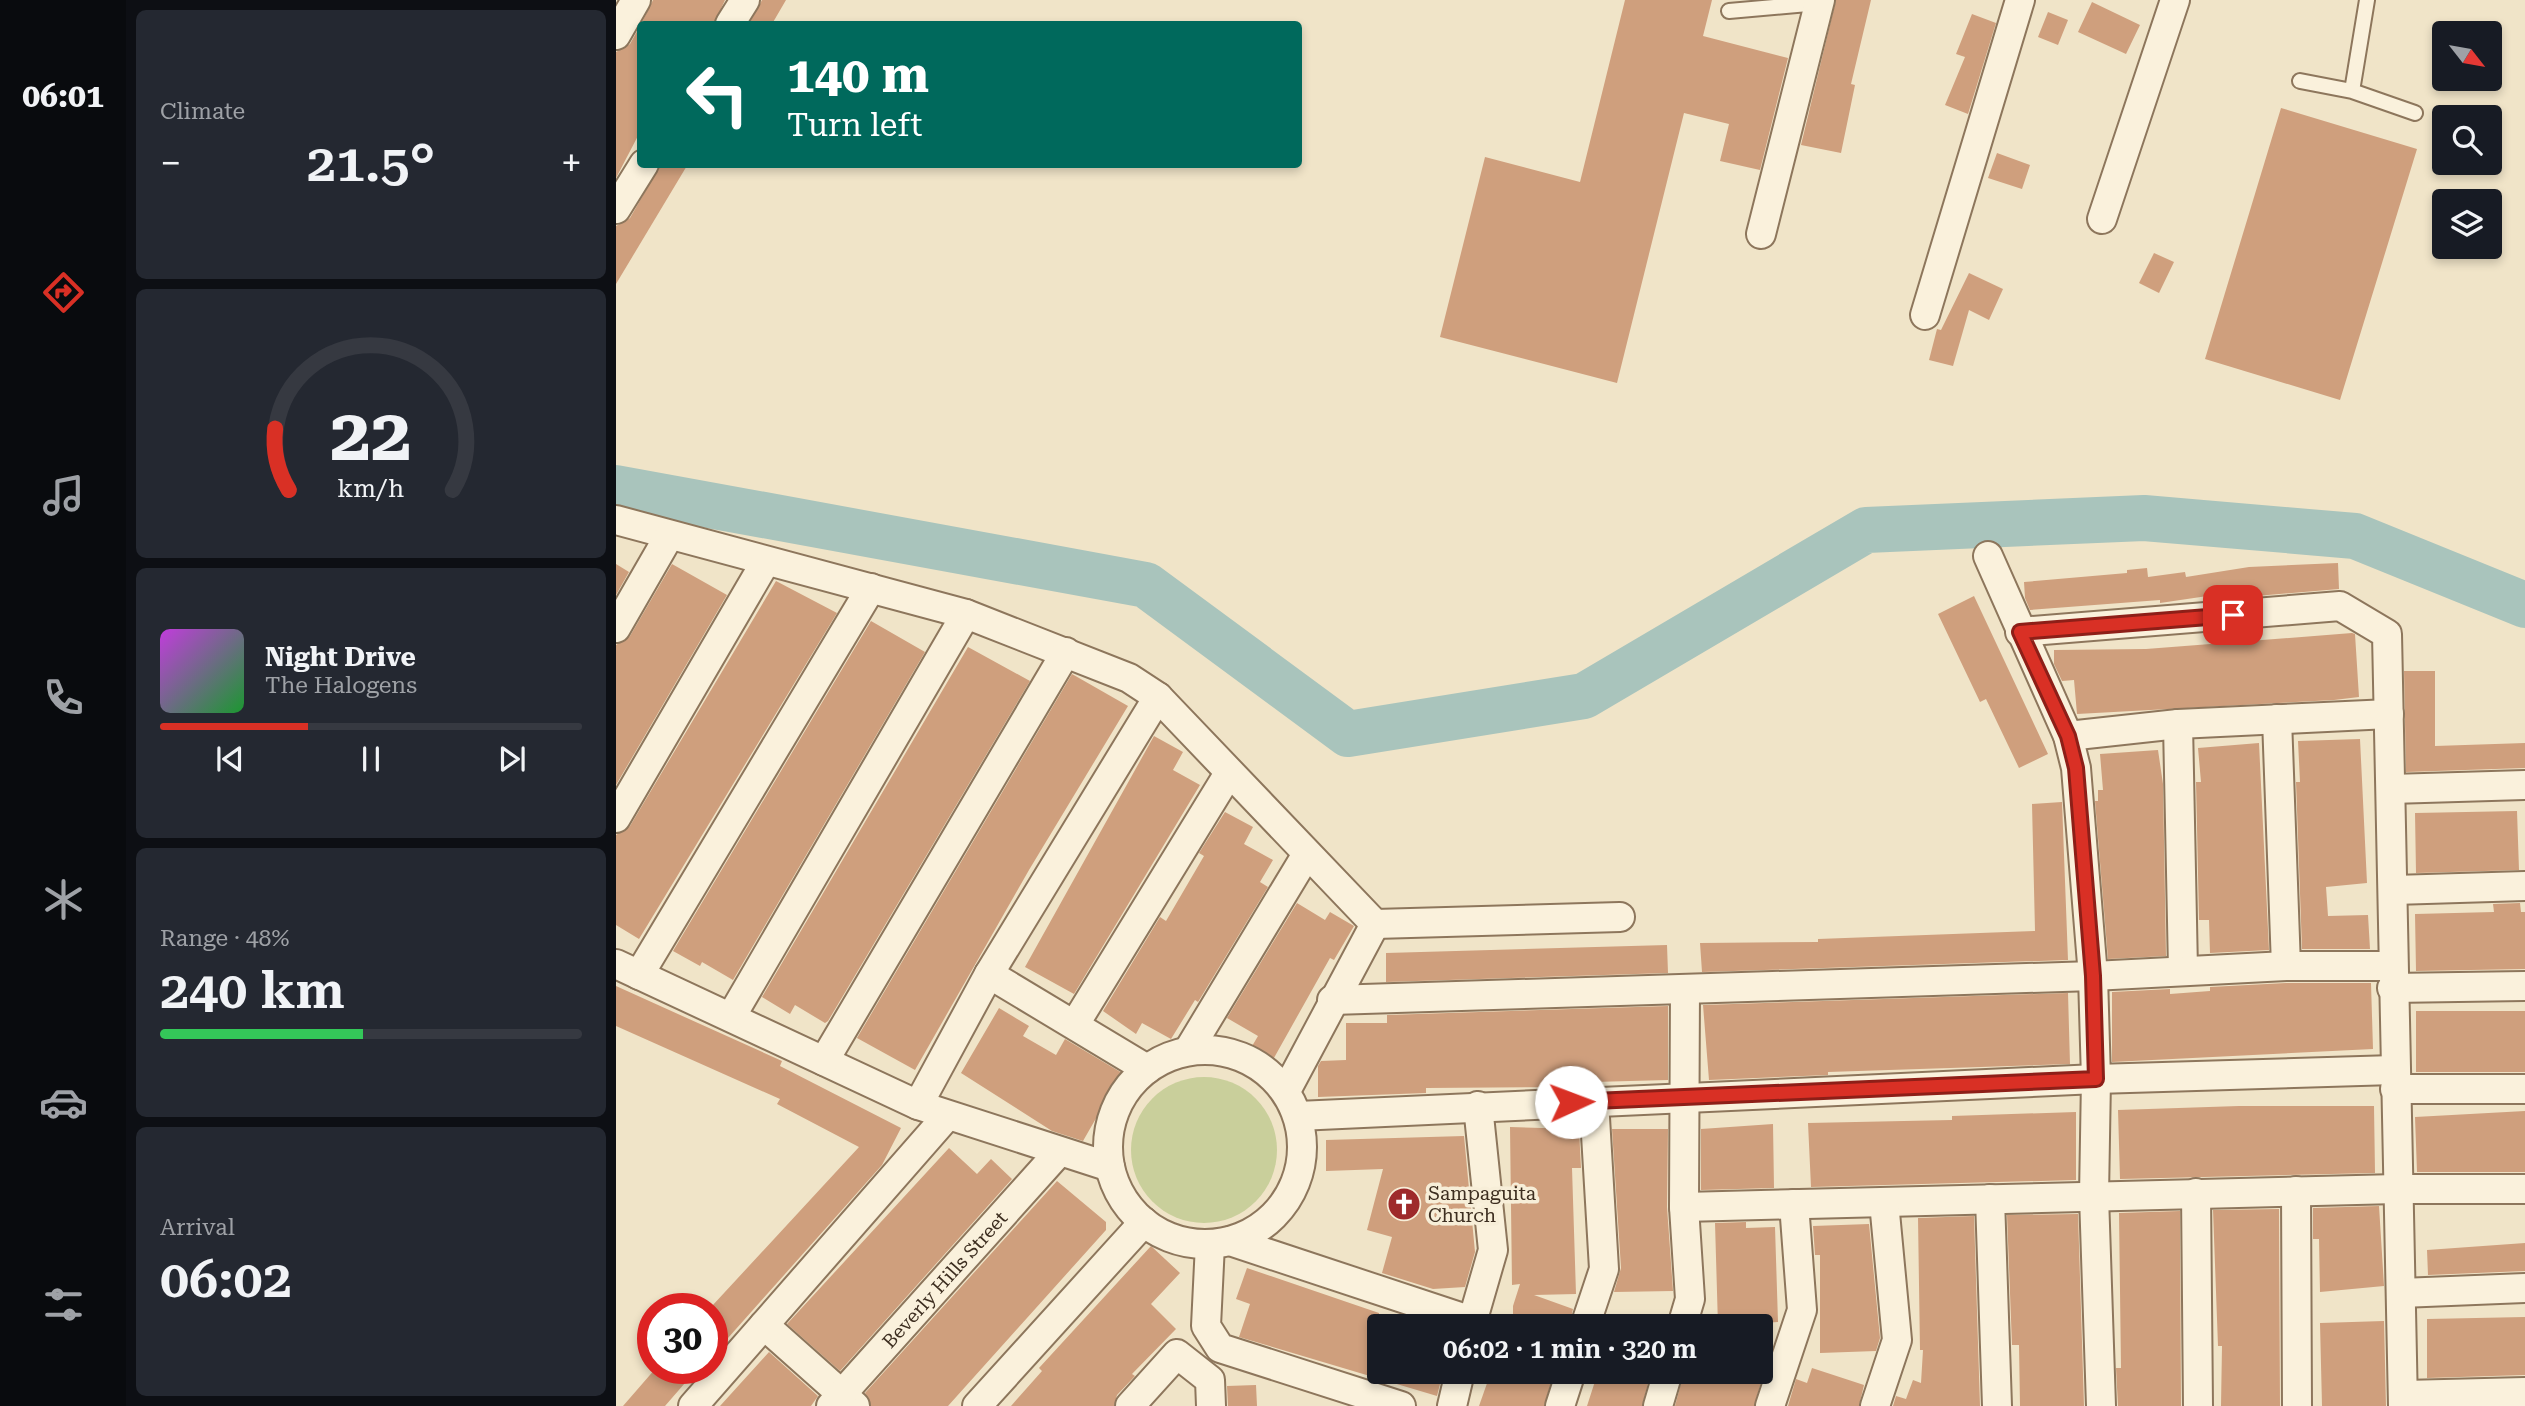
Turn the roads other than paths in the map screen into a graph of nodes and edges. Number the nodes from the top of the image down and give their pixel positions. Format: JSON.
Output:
{"nodes":[{"id":1,"x":636,"y":0,"type":"edge"},
{"id":2,"x":745,"y":0,"type":"edge"},
{"id":3,"x":2020,"y":0,"type":"edge"},
{"id":4,"x":2175,"y":0,"type":"edge"},
{"id":5,"x":2367,"y":0,"type":"edge"},
{"id":6,"x":1820,"y":1,"type":"edge"},
{"id":7,"x":1729,"y":11,"type":"dead end"},
{"id":8,"x":732,"y":21,"type":"edge"},
{"id":9,"x":616,"y":35,"type":"edge"},
{"id":10,"x":2300,"y":81,"type":"dead end"},
{"id":11,"x":2352,"y":91,"type":"junction"},
{"id":12,"x":2415,"y":113,"type":"dead end"},
{"id":13,"x":642,"y":168,"type":"edge"},
{"id":14,"x":616,"y":209,"type":"edge"},
{"id":15,"x":2102,"y":219,"type":"dead end"},
{"id":16,"x":1761,"y":234,"type":"dead end"},
{"id":17,"x":1925,"y":315,"type":"dead end"},
{"id":18,"x":616,"y":520,"type":"edge"},
{"id":19,"x":669,"y":536,"type":"junction"},
{"id":20,"x":1988,"y":556,"type":"dead end"},
{"id":21,"x":766,"y":561,"type":"junction"},
{"id":22,"x":871,"y":588,"type":"junction"},
{"id":23,"x":966,"y":614,"type":"junction"},
{"id":24,"x":616,"y":628,"type":"edge"},
{"id":25,"x":2020,"y":632,"type":"junction"},
{"id":26,"x":1066,"y":652,"type":"junction"},
{"id":27,"x":1158,"y":697,"type":"junction"},
{"id":28,"x":2389,"y":714,"type":"junction"},
{"id":29,"x":2277,"y":719,"type":"junction"},
{"id":30,"x":2178,"y":723,"type":"junction"},
{"id":31,"x":2068,"y":736,"type":"junction"},
{"id":32,"x":1229,"y":774,"type":"junction"},
{"id":33,"x":2525,"y":785,"type":"edge"},
{"id":34,"x":2391,"y":789,"type":"junction"},
{"id":35,"x":616,"y":818,"type":"edge"},
{"id":36,"x":1307,"y":854,"type":"junction"},
{"id":37,"x":2525,"y":886,"type":"edge"},
{"id":38,"x":2394,"y":891,"type":"junction"},
{"id":39,"x":1620,"y":917,"type":"dead end"},
{"id":40,"x":1375,"y":924,"type":"junction"},
{"id":41,"x":2286,"y":966,"type":"junction"},
{"id":42,"x":628,"y":969,"type":"edge"},
{"id":43,"x":2183,"y":970,"type":"junction"},
{"id":44,"x":989,"y":974,"type":"junction"},
{"id":45,"x":2093,"y":976,"type":"junction"},
{"id":46,"x":2393,"y":977,"type":"junction"},
{"id":47,"x":2525,"y":986,"type":"edge"},
{"id":48,"x":1685,"y":989,"type":"junction"},
{"id":49,"x":1332,"y":1000,"type":"junction"},
{"id":50,"x":731,"y":1017,"type":"junction"},
{"id":51,"x":1075,"y":1024,"type":"junction"},
{"id":52,"x":1188,"y":1051,"type":"junction"},
{"id":53,"x":824,"y":1061,"type":"junction"},
{"id":54,"x":1147,"y":1069,"type":"junction"},
{"id":55,"x":2096,"y":1079,"type":"junction"},
{"id":56,"x":2395,"y":1079,"type":"junction"},
{"id":57,"x":2525,"y":1089,"type":"edge"},
{"id":58,"x":1684,"y":1097,"type":"junction"},
{"id":59,"x":1594,"y":1101,"type":"junction"},
{"id":60,"x":1292,"y":1103,"type":"junction"},
{"id":61,"x":918,"y":1105,"type":"junction"},
{"id":62,"x":1478,"y":1106,"type":"junction"},
{"id":63,"x":947,"y":1116,"type":"junction"},
{"id":64,"x":1059,"y":1153,"type":"junction"},
{"id":65,"x":1110,"y":1167,"type":"junction"},
{"id":66,"x":2397,"y":1189,"type":"junction"},
{"id":67,"x":2525,"y":1189,"type":"edge"},
{"id":68,"x":2296,"y":1191,"type":"junction"},
{"id":69,"x":2196,"y":1194,"type":"junction"},
{"id":70,"x":2094,"y":1196,"type":"junction"},
{"id":71,"x":1990,"y":1199,"type":"junction"},
{"id":72,"x":1884,"y":1202,"type":"junction"},
{"id":73,"x":1794,"y":1204,"type":"junction"},
{"id":74,"x":1684,"y":1207,"type":"junction"},
{"id":75,"x":1144,"y":1222,"type":"junction"},
{"id":76,"x":1220,"y":1242,"type":"junction"},
{"id":77,"x":2525,"y":1288,"type":"edge"},
{"id":78,"x":2401,"y":1293,"type":"junction"},
{"id":79,"x":1440,"y":1314,"type":"edge"},
{"id":80,"x":1474,"y":1314,"type":"edge"},
{"id":81,"x":1589,"y":1314,"type":"edge"},
{"id":82,"x":1686,"y":1314,"type":"edge"},
{"id":83,"x":764,"y":1325,"type":"junction"},
{"id":84,"x":1457,"y":1384,"type":"edge"},
{"id":85,"x":1567,"y":1384,"type":"edge"},
{"id":86,"x":1664,"y":1384,"type":"edge"},
{"id":87,"x":2525,"y":1392,"type":"edge"},
{"id":88,"x":2403,"y":1400,"type":"edge"},
{"id":89,"x":842,"y":1402,"type":"edge"},
{"id":90,"x":692,"y":1406,"type":"edge"},
{"id":91,"x":977,"y":1406,"type":"edge"},
{"id":92,"x":1130,"y":1406,"type":"edge"},
{"id":93,"x":1211,"y":1406,"type":"edge"},
{"id":94,"x":1401,"y":1406,"type":"edge"},
{"id":95,"x":1452,"y":1406,"type":"edge"},
{"id":96,"x":1560,"y":1406,"type":"edge"},
{"id":97,"x":1658,"y":1406,"type":"edge"},
{"id":98,"x":1770,"y":1406,"type":"edge"},
{"id":99,"x":1875,"y":1406,"type":"edge"},
{"id":100,"x":1997,"y":1406,"type":"edge"},
{"id":101,"x":2101,"y":1406,"type":"edge"},
{"id":102,"x":2198,"y":1406,"type":"edge"},
{"id":103,"x":2297,"y":1406,"type":"edge"}],
"edges":[{"from":1,"to":9,"type":"street"},
{"from":2,"to":8,"type":"street"},
{"from":3,"to":17,"type":"street"},
{"from":4,"to":15,"type":"street"},
{"from":5,"to":11,"type":"lane"},
{"from":6,"to":7,"type":"lane"},
{"from":6,"to":16,"type":"street"},
{"from":10,"to":11,"type":"lane"},
{"from":11,"to":12,"type":"lane"},
{"from":13,"to":14,"type":"street"},
{"from":18,"to":19,"type":"street"},
{"from":19,"to":21,"type":"street"},
{"from":19,"to":24,"type":"street"},
{"from":20,"to":25,"type":"street"},
{"from":21,"to":22,"type":"street"},
{"from":21,"to":35,"type":"street"},
{"from":22,"to":23,"type":"street"},
{"from":22,"to":42,"type":"street"},
{"from":23,"to":26,"type":"street"},
{"from":23,"to":50,"type":"street"},
{"from":25,"to":28,"type":"street"},
{"from":25,"to":31,"type":"street"},
{"from":26,"to":27,"type":"street"},
{"from":26,"to":53,"type":"street"},
{"from":27,"to":32,"type":"street"},
{"from":27,"to":44,"type":"street"},
{"from":28,"to":29,"type":"street"},
{"from":28,"to":34,"type":"street"},
{"from":29,"to":30,"type":"street"},
{"from":29,"to":41,"type":"street"},
{"from":30,"to":31,"type":"street"},
{"from":30,"to":43,"type":"street"},
{"from":31,"to":45,"type":"street"},
{"from":32,"to":36,"type":"street"},
{"from":32,"to":51,"type":"street"},
{"from":33,"to":34,"type":"street"},
{"from":34,"to":38,"type":"street"},
{"from":36,"to":40,"type":"street"},
{"from":36,"to":52,"type":"street"},
{"from":37,"to":38,"type":"street"},
{"from":38,"to":46,"type":"street"},
{"from":39,"to":40,"type":"street"},
{"from":40,"to":49,"type":"street"},
{"from":41,"to":43,"type":"street"},
{"from":41,"to":46,"type":"street"},
{"from":42,"to":50,"type":"street"},
{"from":43,"to":45,"type":"street"},
{"from":44,"to":51,"type":"street"},
{"from":44,"to":61,"type":"street"},
{"from":45,"to":48,"type":"street"},
{"from":45,"to":55,"type":"street"},
{"from":46,"to":47,"type":"street"},
{"from":46,"to":56,"type":"street"},
{"from":48,"to":49,"type":"street"},
{"from":48,"to":58,"type":"street"},
{"from":49,"to":60,"type":"street"},
{"from":50,"to":53,"type":"street"},
{"from":51,"to":54,"type":"street"},
{"from":52,"to":54,"type":"street"},
{"from":52,"to":60,"type":"street"},
{"from":53,"to":61,"type":"street"},
{"from":54,"to":65,"type":"street"},
{"from":55,"to":56,"type":"street"},
{"from":55,"to":58,"type":"street"},
{"from":55,"to":70,"type":"street"},
{"from":56,"to":57,"type":"street"},
{"from":56,"to":66,"type":"street"},
{"from":58,"to":59,"type":"street"},
{"from":58,"to":74,"type":"street"},
{"from":59,"to":62,"type":"street"},
{"from":59,"to":81,"type":"street"},
{"from":60,"to":62,"type":"street"},
{"from":60,"to":76,"type":"street"},
{"from":61,"to":63,"type":"street"},
{"from":62,"to":80,"type":"street"},
{"from":63,"to":64,"type":"street"},
{"from":63,"to":83,"type":"street"},
{"from":64,"to":65,"type":"street"},
{"from":64,"to":89,"type":"street","name":"Beverly Hills Street"},
{"from":65,"to":75,"type":"street"},
{"from":66,"to":67,"type":"street"},
{"from":66,"to":68,"type":"street"},
{"from":66,"to":78,"type":"street"},
{"from":68,"to":69,"type":"street"},
{"from":68,"to":103,"type":"street"},
{"from":69,"to":70,"type":"street"},
{"from":69,"to":102,"type":"street"},
{"from":70,"to":71,"type":"street"},
{"from":70,"to":101,"type":"street"},
{"from":71,"to":72,"type":"street"},
{"from":71,"to":100,"type":"street"},
{"from":72,"to":73,"type":"street"},
{"from":72,"to":99,"type":"street"},
{"from":73,"to":74,"type":"street"},
{"from":73,"to":98,"type":"street"},
{"from":74,"to":82,"type":"street"},
{"from":75,"to":76,"type":"street"},
{"from":75,"to":91,"type":"street"},
{"from":76,"to":79,"type":"street"},
{"from":76,"to":94,"type":"street"},
{"from":77,"to":78,"type":"street"},
{"from":78,"to":88,"type":"street"},
{"from":83,"to":89,"type":"street"},
{"from":83,"to":90,"type":"street"},
{"from":84,"to":95,"type":"street"},
{"from":85,"to":96,"type":"street"},
{"from":86,"to":97,"type":"street"},
{"from":87,"to":88,"type":"street"},
{"from":92,"to":93,"type":"street"}]}
